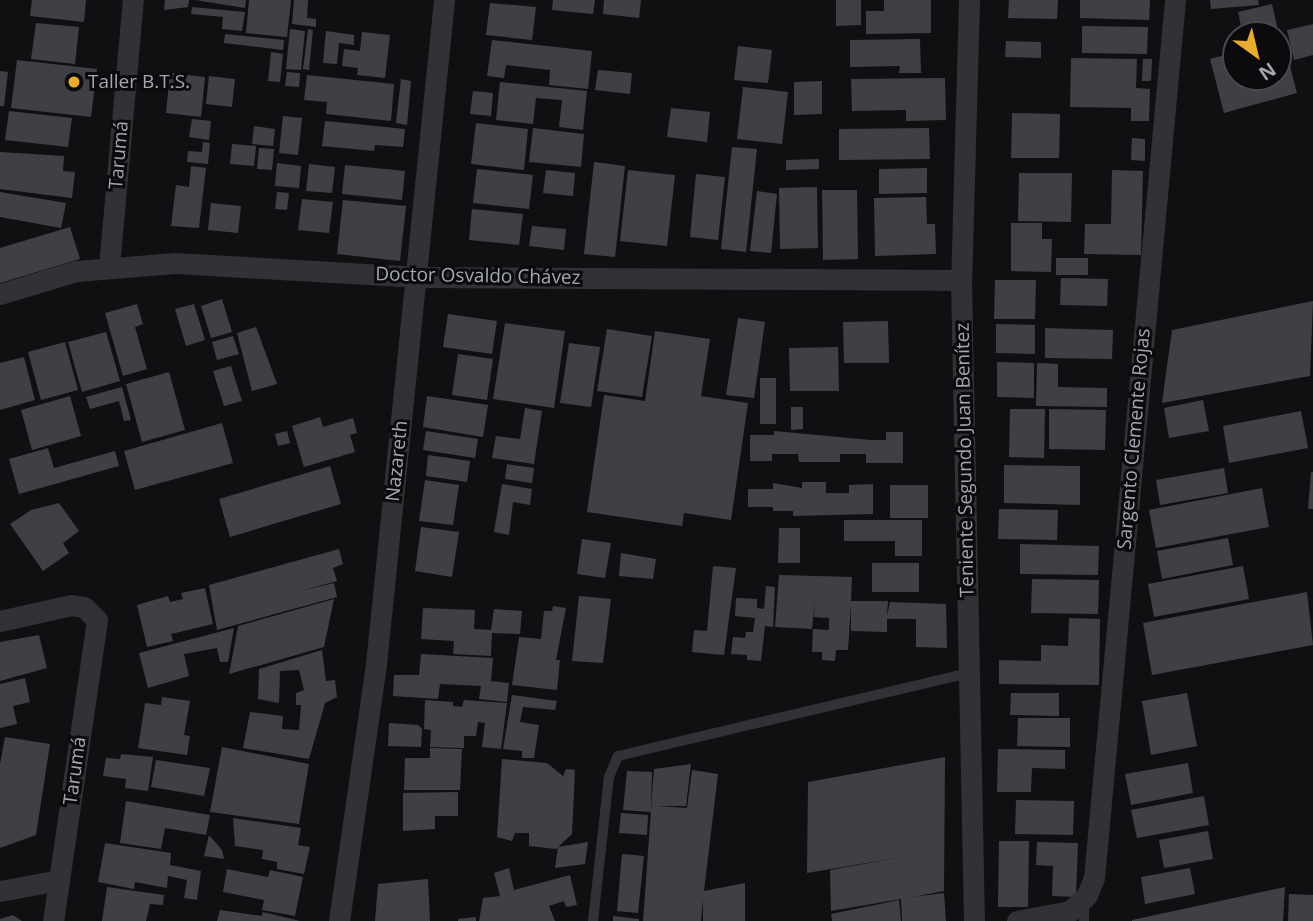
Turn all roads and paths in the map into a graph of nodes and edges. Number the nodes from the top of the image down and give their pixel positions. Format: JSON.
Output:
{"nodes":[{"id":1,"x":133,"y":0,"type":"edge"},
{"id":2,"x":444,"y":0,"type":"edge"},
{"id":3,"x":970,"y":0,"type":"edge"},
{"id":4,"x":1175,"y":0,"type":"edge"},
{"id":5,"x":109,"y":267,"type":"junction"},
{"id":6,"x":415,"y":277,"type":"junction"},
{"id":7,"x":961,"y":280,"type":"junction"},
{"id":8,"x":0,"y":294,"type":"edge"},
{"id":9,"x":0,"y":621,"type":"edge"},
{"id":10,"x":969,"y":673,"type":"junction"},
{"id":11,"x":59,"y":880,"type":"junction"},
{"id":12,"x":0,"y":891,"type":"edge"},
{"id":13,"x":1084,"y":900,"type":"junction"},
{"id":14,"x":53,"y":921,"type":"edge"},
{"id":15,"x":339,"y":921,"type":"edge"},
{"id":16,"x":593,"y":921,"type":"edge"},
{"id":17,"x":974,"y":921,"type":"edge"},
{"id":18,"x":1017,"y":921,"type":"edge"},
{"id":19,"x":1084,"y":921,"type":"edge"}],
"edges":[{"from":1,"to":5,"type":"street","name":"Tarumá"},
{"from":2,"to":6,"type":"street","name":"Nazareth"},
{"from":3,"to":7,"type":"street","name":"Teniente Segundo Juan Benítez"},
{"from":4,"to":13,"type":"street","name":"Sargento Clemente Rojas"},
{"from":5,"to":6,"type":"street","name":"Doctor Osvaldo Chávez"},
{"from":5,"to":8,"type":"street","name":"Doctor Osvaldo Chávez"},
{"from":6,"to":7,"type":"street","name":"Doctor Osvaldo Chávez"},
{"from":6,"to":15,"type":"street","name":"Nazareth"},
{"from":7,"to":10,"type":"street","name":"Teniente Segundo Juan Benítez"},
{"from":9,"to":11,"type":"street","name":"Tarumá"},
{"from":10,"to":16,"type":"lane"},
{"from":10,"to":17,"type":"street","name":"Teniente Segundo Juan Benítez"},
{"from":11,"to":12,"type":"street"},
{"from":11,"to":14,"type":"street","name":"Tarumá"},
{"from":13,"to":18,"type":"street"},
{"from":13,"to":19,"type":"lane"}]}
